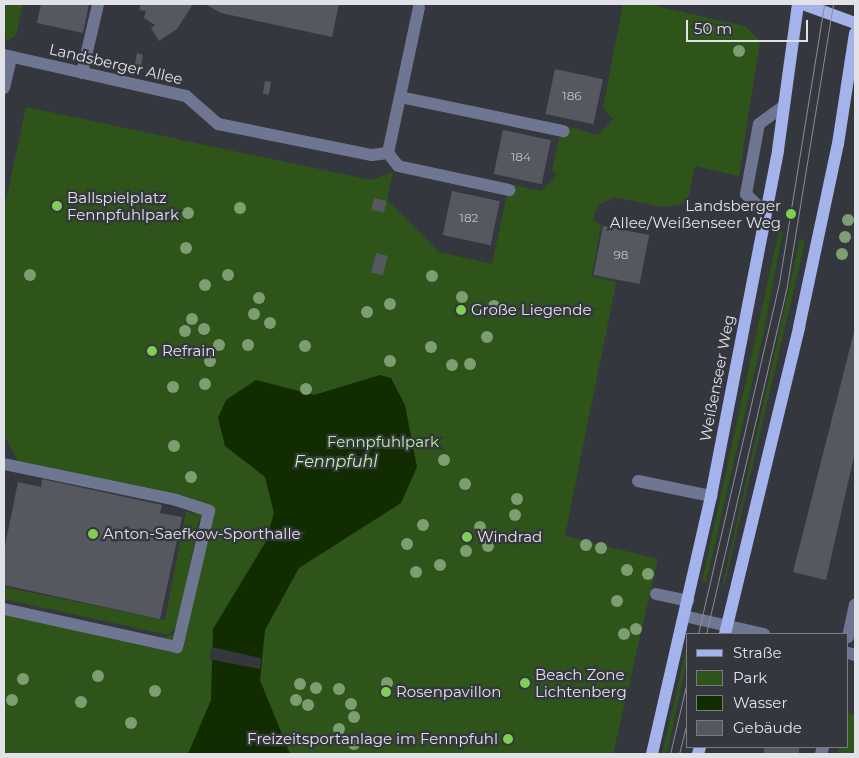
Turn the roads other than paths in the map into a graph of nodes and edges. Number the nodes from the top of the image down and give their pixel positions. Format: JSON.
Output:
{"nodes":[{"id":1,"x":98,"y":4,"type":"edge"},
{"id":2,"x":798,"y":4,"type":"edge"},
{"id":3,"x":803,"y":4,"type":"edge"},
{"id":4,"x":419,"y":8,"type":"dead end"},
{"id":5,"x":855,"y":23,"type":"edge"},
{"id":6,"x":855,"y":33,"type":"edge"},
{"id":7,"x":7,"y":56,"type":"edge"},
{"id":8,"x":82,"y":72,"type":"junction"},
{"id":9,"x":4,"y":88,"type":"edge"},
{"id":10,"x":400,"y":97,"type":"junction"},
{"id":11,"x":784,"y":106,"type":"junction"},
{"id":12,"x":563,"y":131,"type":"dead end"},
{"id":13,"x":388,"y":154,"type":"junction"},
{"id":14,"x":508,"y":190,"type":"dead end"},
{"id":15,"x":765,"y":213,"type":"junction"},
{"id":16,"x":4,"y":464,"type":"edge"},
{"id":17,"x":638,"y":480,"type":"dead end"},
{"id":18,"x":711,"y":496,"type":"junction"},
{"id":19,"x":656,"y":594,"type":"dead end"},
{"id":20,"x":688,"y":601,"type":"junction"},
{"id":21,"x":855,"y":605,"type":"edge"},
{"id":22,"x":4,"y":609,"type":"edge"},
{"id":23,"x":684,"y":616,"type":"junction"},
{"id":24,"x":726,"y":630,"type":"edge"},
{"id":25,"x":754,"y":633,"type":"edge"},
{"id":26,"x":849,"y":633,"type":"edge"},
{"id":27,"x":652,"y":754,"type":"edge"}],
"edges":[{"from":1,"to":8,"type":"street"},
{"from":2,"to":11,"type":"main road","name":"Weißenseer Weg"},
{"from":3,"to":5,"type":"main road"},
{"from":4,"to":10,"type":"street"},
{"from":6,"to":24,"type":"main road"},
{"from":7,"to":8,"type":"street","name":"Landsberger Allee"},
{"from":7,"to":9,"type":"street"},
{"from":8,"to":13,"type":"street","name":"Landsberger Allee"},
{"from":10,"to":12,"type":"street"},
{"from":10,"to":13,"type":"street"},
{"from":11,"to":15,"type":"main road","name":"Weißenseer Weg"},
{"from":11,"to":15,"type":"street"},
{"from":13,"to":14,"type":"street"},
{"from":15,"to":18,"type":"main road","name":"Weißenseer Weg"},
{"from":16,"to":22,"type":"street"},
{"from":17,"to":18,"type":"street"},
{"from":18,"to":20,"type":"main road","name":"Weißenseer Weg"},
{"from":19,"to":20,"type":"street"},
{"from":20,"to":23,"type":"main road","name":"Weißenseer Weg"},
{"from":21,"to":26,"type":"street"},
{"from":23,"to":24,"type":"street"},
{"from":23,"to":27,"type":"main road","name":"Weißenseer Weg"},
{"from":24,"to":25,"type":"street"}]}
